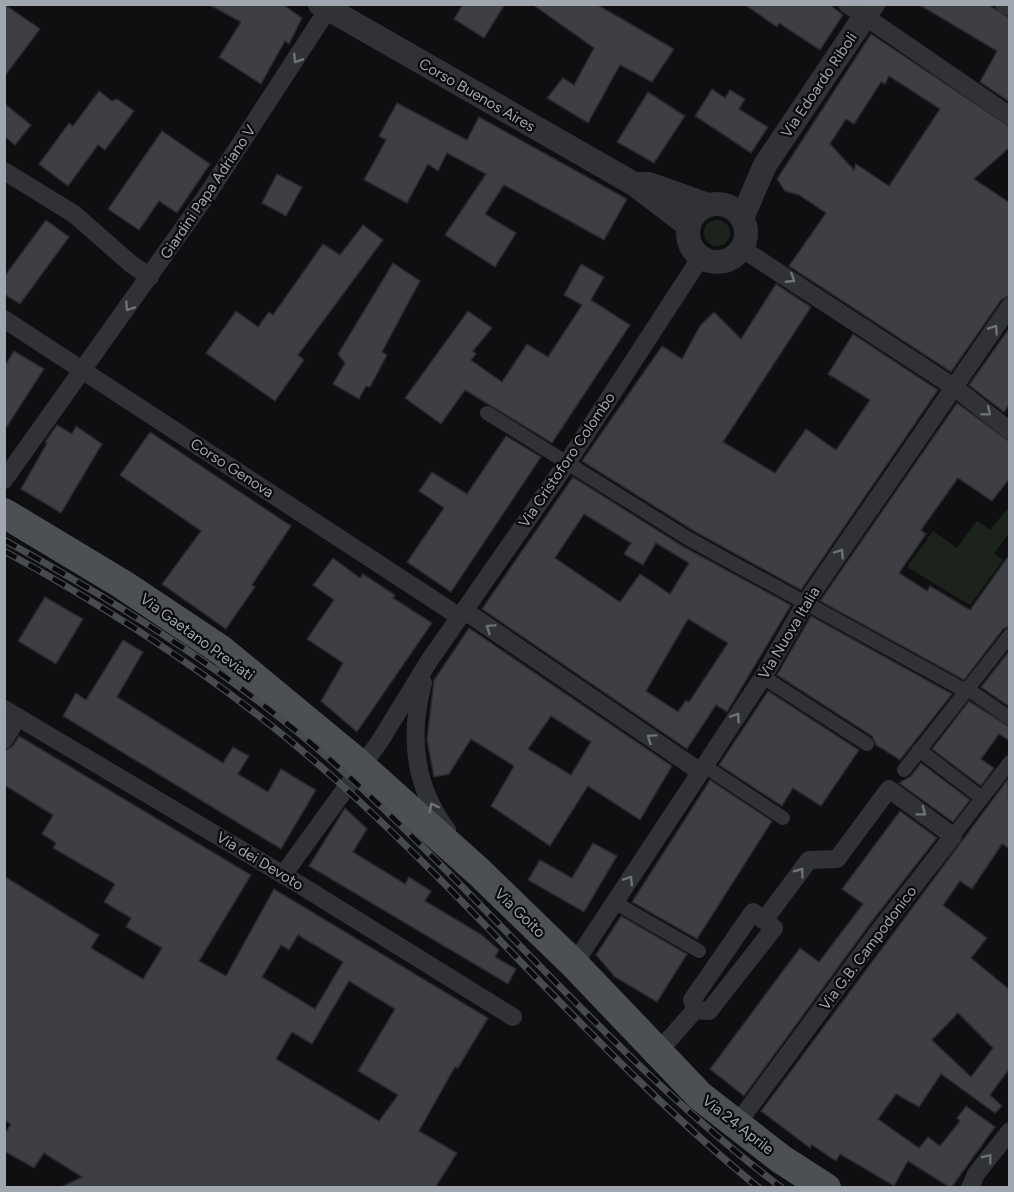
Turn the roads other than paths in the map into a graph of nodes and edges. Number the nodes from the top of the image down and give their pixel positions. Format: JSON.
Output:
{"nodes":[{"id":1,"x":1005,"y":4,"type":"edge"},
{"id":2,"x":324,"y":7,"type":"edge"},
{"id":3,"x":1010,"y":7,"type":"edge"},
{"id":4,"x":862,"y":8,"type":"edge"},
{"id":5,"x":1010,"y":116,"type":"edge"},
{"id":6,"x":4,"y":171,"type":"edge"},
{"id":7,"x":634,"y":184,"type":"junction"},
{"id":8,"x":724,"y":209,"type":"junction"},
{"id":9,"x":689,"y":226,"type":"junction"},
{"id":10,"x":741,"y":248,"type":"junction"},
{"id":11,"x":701,"y":257,"type":"junction"},
{"id":12,"x":150,"y":277,"type":"junction"},
{"id":13,"x":1010,"y":306,"type":"edge"},
{"id":14,"x":4,"y":320,"type":"edge"},
{"id":15,"x":83,"y":371,"type":"junction"},
{"id":16,"x":954,"y":387,"type":"junction"},
{"id":17,"x":487,"y":413,"type":"dead end"},
{"id":18,"x":1010,"y":431,"type":"edge"},
{"id":19,"x":567,"y":463,"type":"junction"},
{"id":20,"x":4,"y":480,"type":"edge"},
{"id":21,"x":4,"y":513,"type":"edge"},
{"id":22,"x":806,"y":602,"type":"junction"},
{"id":23,"x":462,"y":614,"type":"junction"},
{"id":24,"x":1010,"y":635,"type":"edge"},
{"id":25,"x":429,"y":661,"type":"junction"},
{"id":26,"x":763,"y":677,"type":"junction"},
{"id":27,"x":965,"y":689,"type":"junction"},
{"id":28,"x":11,"y":713,"type":"edge"},
{"id":29,"x":1010,"y":718,"type":"edge"},
{"id":30,"x":4,"y":740,"type":"edge"},
{"id":31,"x":867,"y":744,"type":"dead end"},
{"id":32,"x":919,"y":750,"type":"junction"},
{"id":33,"x":353,"y":759,"type":"junction"},
{"id":34,"x":1010,"y":762,"type":"edge"},
{"id":35,"x":701,"y":768,"type":"junction"},
{"id":36,"x":904,"y":770,"type":"dead end"},
{"id":37,"x":375,"y":781,"type":"joint"},
{"id":38,"x":982,"y":798,"type":"junction"},
{"id":39,"x":783,"y":818,"type":"dead end"},
{"id":40,"x":953,"y":836,"type":"junction"},
{"id":41,"x":478,"y":872,"type":"junction"},
{"id":42,"x":283,"y":875,"type":"junction"},
{"id":43,"x":614,"y":902,"type":"junction"},
{"id":44,"x":765,"y":919,"type":"junction"},
{"id":45,"x":699,"y":951,"type":"dead end"},
{"id":46,"x":574,"y":964,"type":"junction"},
{"id":47,"x":693,"y":1005,"type":"junction"},
{"id":48,"x":513,"y":1017,"type":"dead end"},
{"id":49,"x":659,"y":1051,"type":"junction"},
{"id":50,"x":737,"y":1124,"type":"junction"},
{"id":51,"x":1010,"y":1131,"type":"edge"},
{"id":52,"x":826,"y":1188,"type":"edge"},
{"id":53,"x":970,"y":1188,"type":"edge"}],
"edges":[{"from":1,"to":3,"type":"street"},
{"from":2,"to":7,"type":"street","name":"Corso Buenos Aires"},
{"from":2,"to":12,"type":"street","name":"Giardini Papa Adriano V","one_way":true},
{"from":4,"to":5,"type":"street"},
{"from":4,"to":8,"type":"street","name":"Via Edoardo Riboli"},
{"from":6,"to":12,"type":"street"},
{"from":7,"to":8,"type":"street","name":"Corso Buenos Aires"},
{"from":7,"to":9,"type":"street","name":"Corso Buenos Aires"},
{"from":8,"to":9,"type":"street"},
{"from":8,"to":10,"type":"street"},
{"from":9,"to":11,"type":"street"},
{"from":10,"to":11,"type":"street"},
{"from":10,"to":16,"type":"street","one_way":true},
{"from":11,"to":19,"type":"street","name":"Via Cristoforo Colombo"},
{"from":12,"to":15,"type":"street","name":"Giardini Papa Adriano V","one_way":true},
{"from":16,"to":13,"type":"street","name":"Via Nuova Italia","one_way":true},
{"from":14,"to":15,"type":"street","name":"Corso Genova"},
{"from":15,"to":20,"type":"street","name":"Giardini Papa Adriano V"},
{"from":15,"to":23,"type":"street","name":"Corso Genova"},
{"from":16,"to":18,"type":"street","one_way":true},
{"from":22,"to":16,"type":"street","name":"Via Nuova Italia","one_way":true},
{"from":17,"to":19,"type":"street"},
{"from":19,"to":22,"type":"street"},
{"from":19,"to":23,"type":"street","name":"Via Cristoforo Colombo"},
{"from":21,"to":33,"type":"main road","name":"Via Gaetano Previati"},
{"from":22,"to":26,"type":"street","name":"Via Nuova Italia"},
{"from":22,"to":27,"type":"street"},
{"from":23,"to":25,"type":"street","name":"Via Cristoforo Colombo"},
{"from":35,"to":23,"type":"street","name":"Corso Genova","one_way":true},
{"from":24,"to":27,"type":"street"},
{"from":25,"to":33,"type":"street","name":"Via Cristoforo Colombo"},
{"from":41,"to":25,"type":"street","name":"Via Cristoforo Colombo","one_way":true},
{"from":25,"to":42,"type":"street","name":"Via Cristoforo Colombo"},
{"from":26,"to":31,"type":"street"},
{"from":35,"to":26,"type":"street","name":"Via Nuova Italia","one_way":true},
{"from":27,"to":29,"type":"street"},
{"from":27,"to":32,"type":"street"},
{"from":28,"to":30,"type":"street"},
{"from":28,"to":42,"type":"street","name":"Via dei Devoto"},
{"from":32,"to":36,"type":"street"},
{"from":32,"to":38,"type":"street"},
{"from":33,"to":37,"type":"main road","name":"Via Gaetano Previati"},
{"from":34,"to":38,"type":"street"},
{"from":35,"to":39,"type":"street"},
{"from":43,"to":35,"type":"street","name":"Via Nuova Italia","one_way":true},
{"from":37,"to":41,"type":"main road","name":"Via Goito"},
{"from":38,"to":40,"type":"street"},
{"from":44,"to":40,"type":"street","one_way":true},
{"from":40,"to":50,"type":"street","name":"Via G.B. Campodonico"},
{"from":41,"to":46,"type":"main road","name":"Via Goito"},
{"from":42,"to":48,"type":"street","name":"Via dei Devoto"},
{"from":43,"to":45,"type":"street"},
{"from":43,"to":46,"type":"street","name":"Via Nuova Italia"},
{"from":44,"to":47,"type":"street"},
{"from":44,"to":47,"type":"street"},
{"from":46,"to":49,"type":"main road","name":"Via Goito"},
{"from":47,"to":49,"type":"street"},
{"from":49,"to":50,"type":"main road","name":"Via 24 Aprile"},
{"from":50,"to":52,"type":"main road","name":"Via 24 Aprile"},
{"from":53,"to":51,"type":"street","one_way":true}]}
